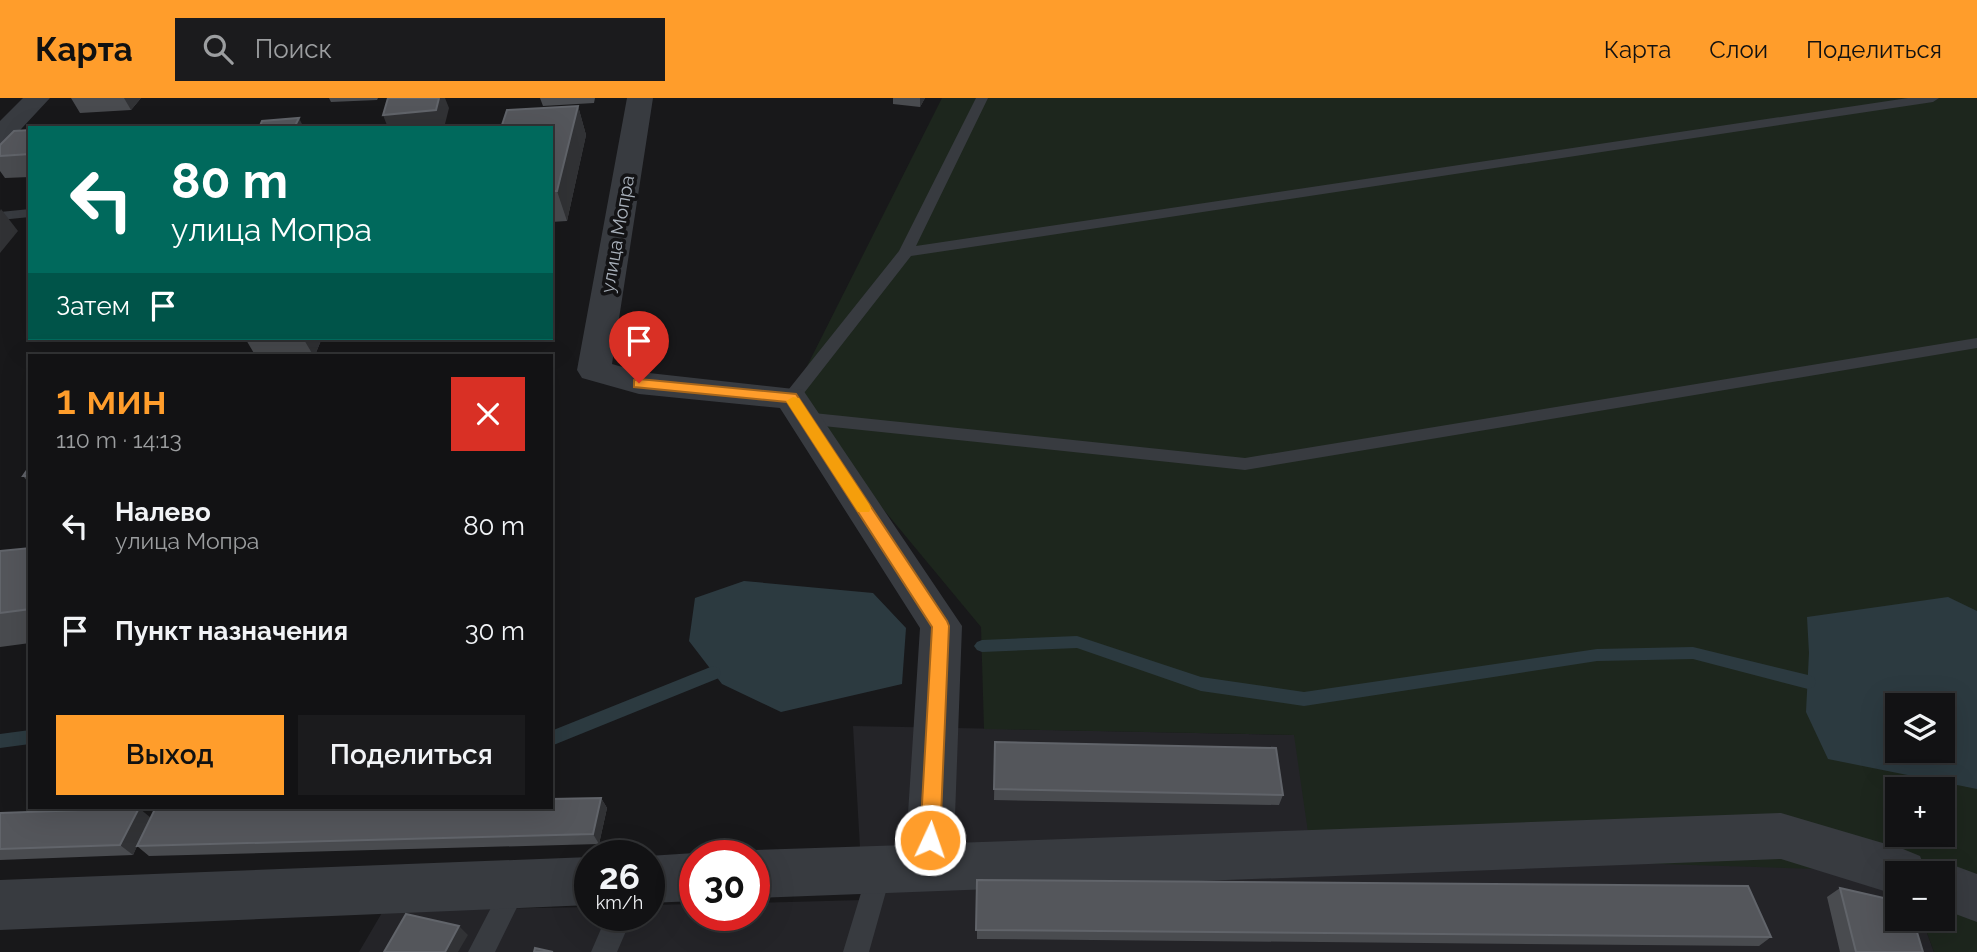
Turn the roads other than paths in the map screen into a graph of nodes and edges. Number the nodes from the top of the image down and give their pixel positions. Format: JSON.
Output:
{"nodes":[{"id":1,"x":37,"y":98,"type":"edge"},
{"id":2,"x":640,"y":98,"type":"edge"},
{"id":3,"x":982,"y":98,"type":"edge"},
{"id":4,"x":1933,"y":98,"type":"edge"},
{"id":5,"x":0,"y":136,"type":"edge"},
{"id":6,"x":28,"y":213,"type":"edge"},
{"id":7,"x":0,"y":216,"type":"edge"},
{"id":8,"x":905,"y":252,"type":"junction"},
{"id":9,"x":1977,"y":343,"type":"edge"},
{"id":10,"x":798,"y":408,"type":"junction"},
{"id":11,"x":929,"y":867,"type":"junction"},
{"id":12,"x":1885,"y":868,"type":"edge"},
{"id":13,"x":880,"y":869,"type":"junction"},
{"id":14,"x":770,"y":873,"type":"edge"},
{"id":15,"x":574,"y":882,"type":"edge"},
{"id":16,"x":516,"y":884,"type":"junction"},
{"id":17,"x":1955,"y":890,"type":"edge"},
{"id":18,"x":1977,"y":898,"type":"edge"},
{"id":19,"x":0,"y":905,"type":"edge"},
{"id":20,"x":613,"y":931,"type":"edge"},
{"id":21,"x":481,"y":952,"type":"edge"},
{"id":22,"x":604,"y":952,"type":"edge"},
{"id":23,"x":856,"y":952,"type":"edge"}],
"edges":[{"from":1,"to":5,"type":"street"},
{"from":2,"to":10,"type":"street","name":"улица Мопра"},
{"from":3,"to":8,"type":"lane"},
{"from":4,"to":8,"type":"lane"},
{"from":6,"to":7,"type":"lane"},
{"from":8,"to":10,"type":"lane"},
{"from":9,"to":10,"type":"lane"},
{"from":10,"to":11,"type":"street"},
{"from":11,"to":12,"type":"street"},
{"from":11,"to":13,"type":"street"},
{"from":13,"to":14,"type":"street"},
{"from":13,"to":23,"type":"lane"},
{"from":15,"to":16,"type":"street"},
{"from":16,"to":19,"type":"street"},
{"from":16,"to":21,"type":"lane"},
{"from":17,"to":18,"type":"street"},
{"from":20,"to":22,"type":"lane"}]}
